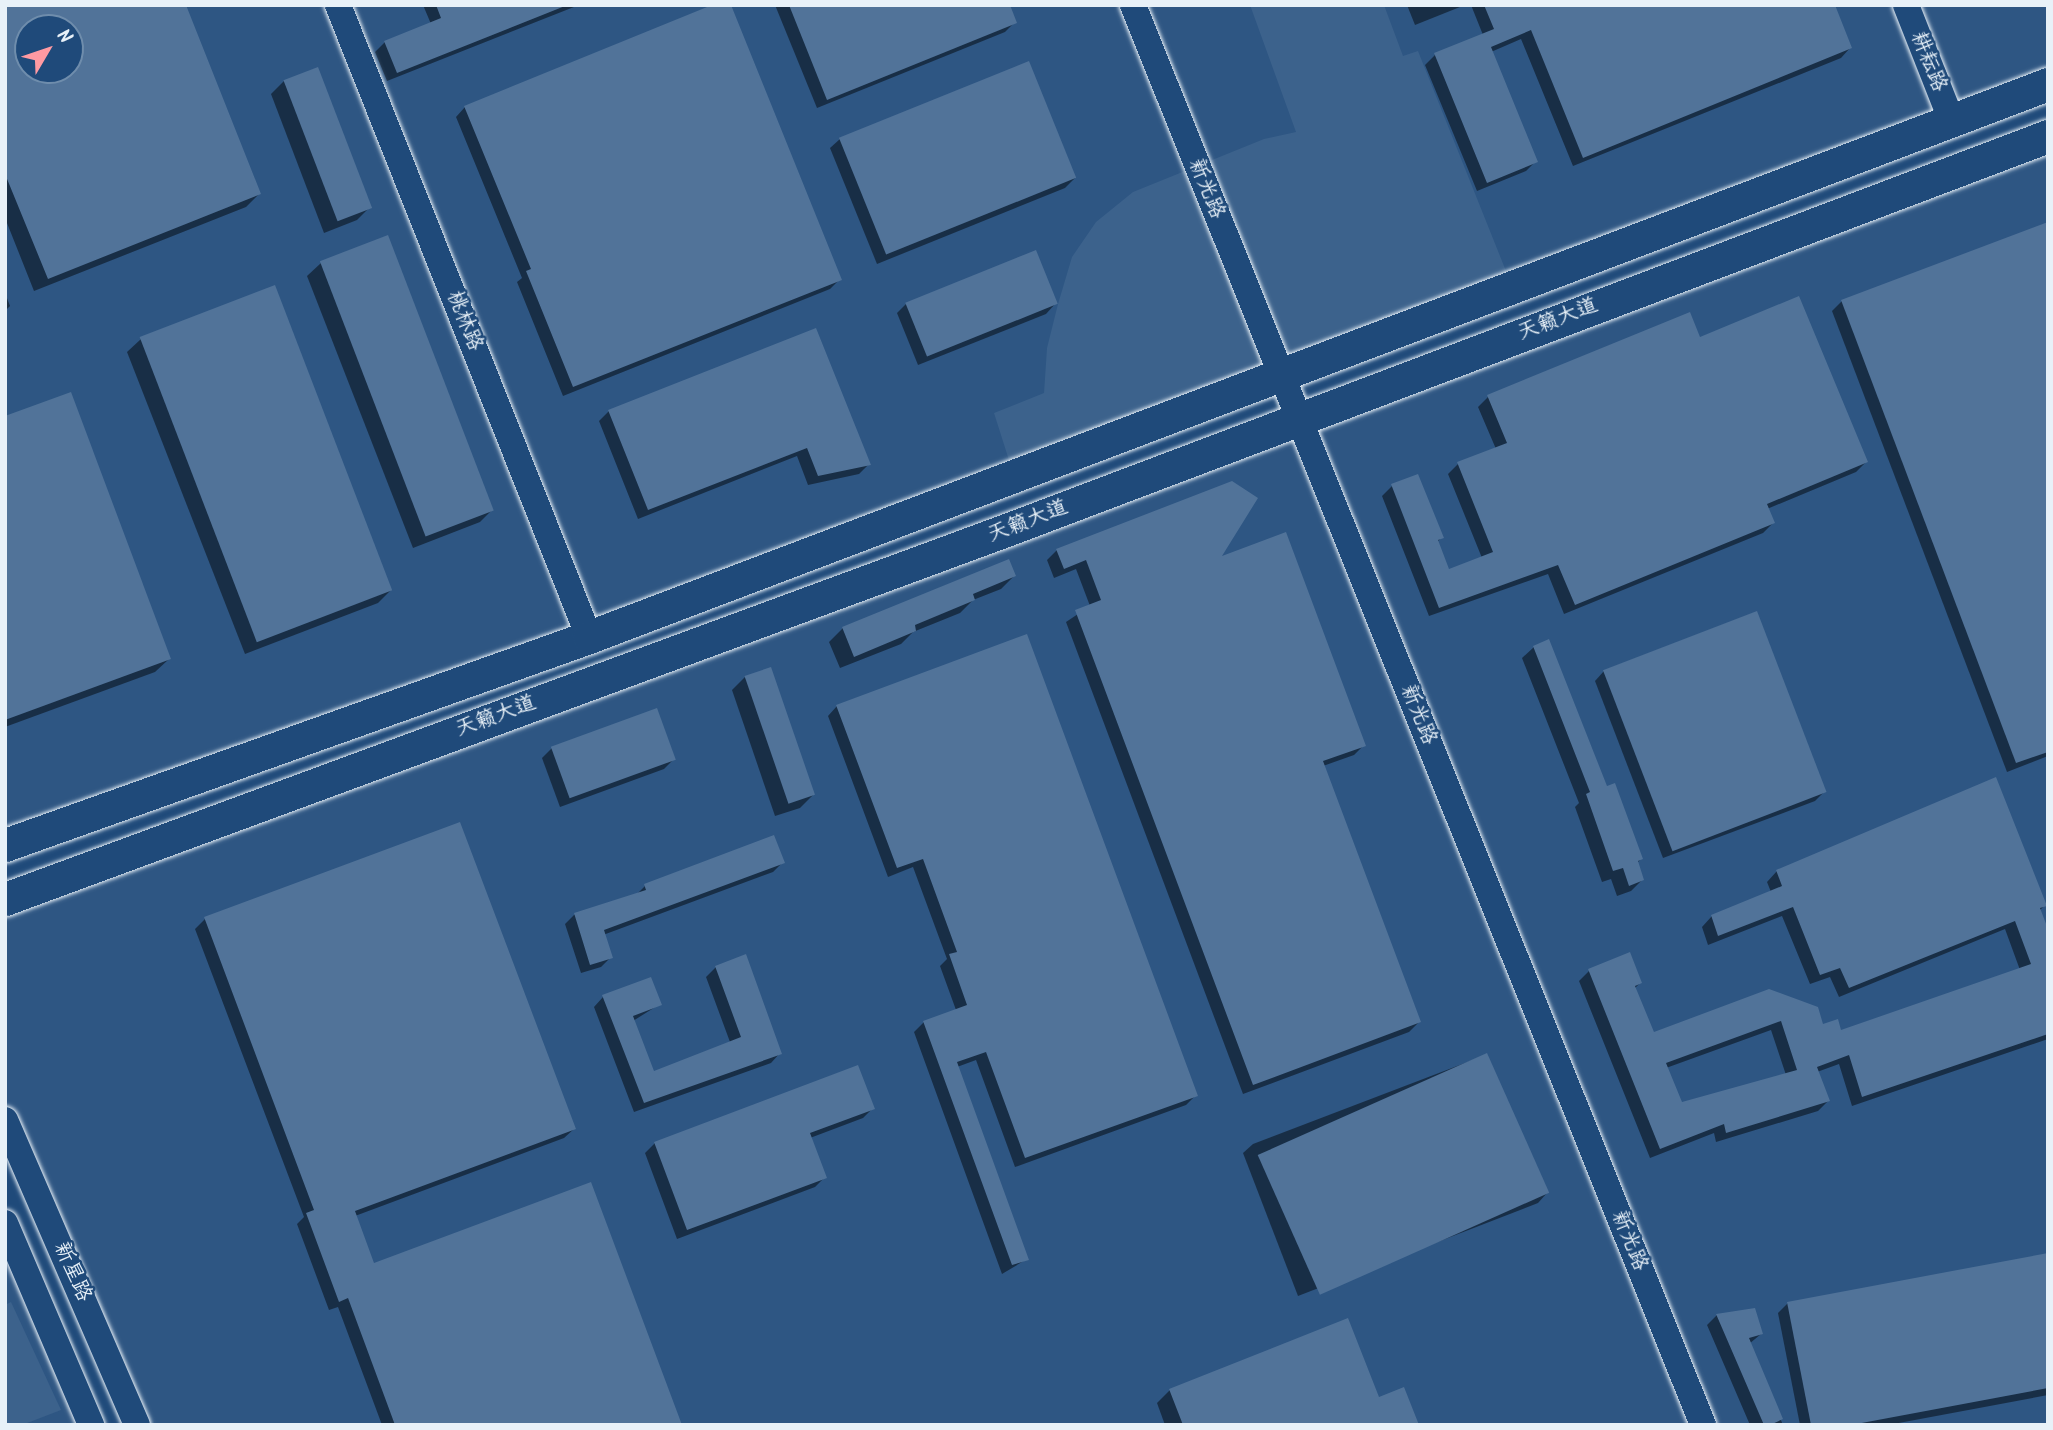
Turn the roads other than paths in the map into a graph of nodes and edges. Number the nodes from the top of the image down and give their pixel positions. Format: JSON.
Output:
{"nodes":[{"id":1,"x":338,"y":5,"type":"edge"},
{"id":2,"x":1133,"y":5,"type":"edge"},
{"id":3,"x":1906,"y":5,"type":"edge"},
{"id":4,"x":2048,"y":84,"type":"edge"},
{"id":5,"x":1951,"y":119,"type":"junction"},
{"id":6,"x":2048,"y":136,"type":"edge"},
{"id":7,"x":1280,"y":375,"type":"junction"},
{"id":8,"x":1298,"y":418,"type":"junction"},
{"id":9,"x":589,"y":636,"type":"junction"},
{"id":10,"x":5,"y":845,"type":"edge"},
{"id":11,"x":5,"y":899,"type":"edge"},
{"id":12,"x":5,"y":1120,"type":"edge"},
{"id":13,"x":5,"y":1223,"type":"edge"},
{"id":14,"x":91,"y":1425,"type":"edge"},
{"id":15,"x":137,"y":1425,"type":"edge"},
{"id":16,"x":1703,"y":1425,"type":"edge"}],
"edges":[{"from":1,"to":9,"type":"street","name":"桃林路"},
{"from":2,"to":7,"type":"street","name":"新光路"},
{"from":3,"to":5,"type":"street","name":"耕耘路"},
{"from":4,"to":5,"type":"main road"},
{"from":5,"to":7,"type":"main road"},
{"from":6,"to":8,"type":"main road","name":"天籁大道"},
{"from":7,"to":8,"type":"street","name":"新光路"},
{"from":7,"to":9,"type":"main road"},
{"from":8,"to":11,"type":"main road","name":"天籁大道"},
{"from":8,"to":16,"type":"street","name":"新光路"},
{"from":9,"to":10,"type":"main road"},
{"from":12,"to":15,"type":"street","name":"新星路"},
{"from":13,"to":14,"type":"street","name":"新星路"}]}
